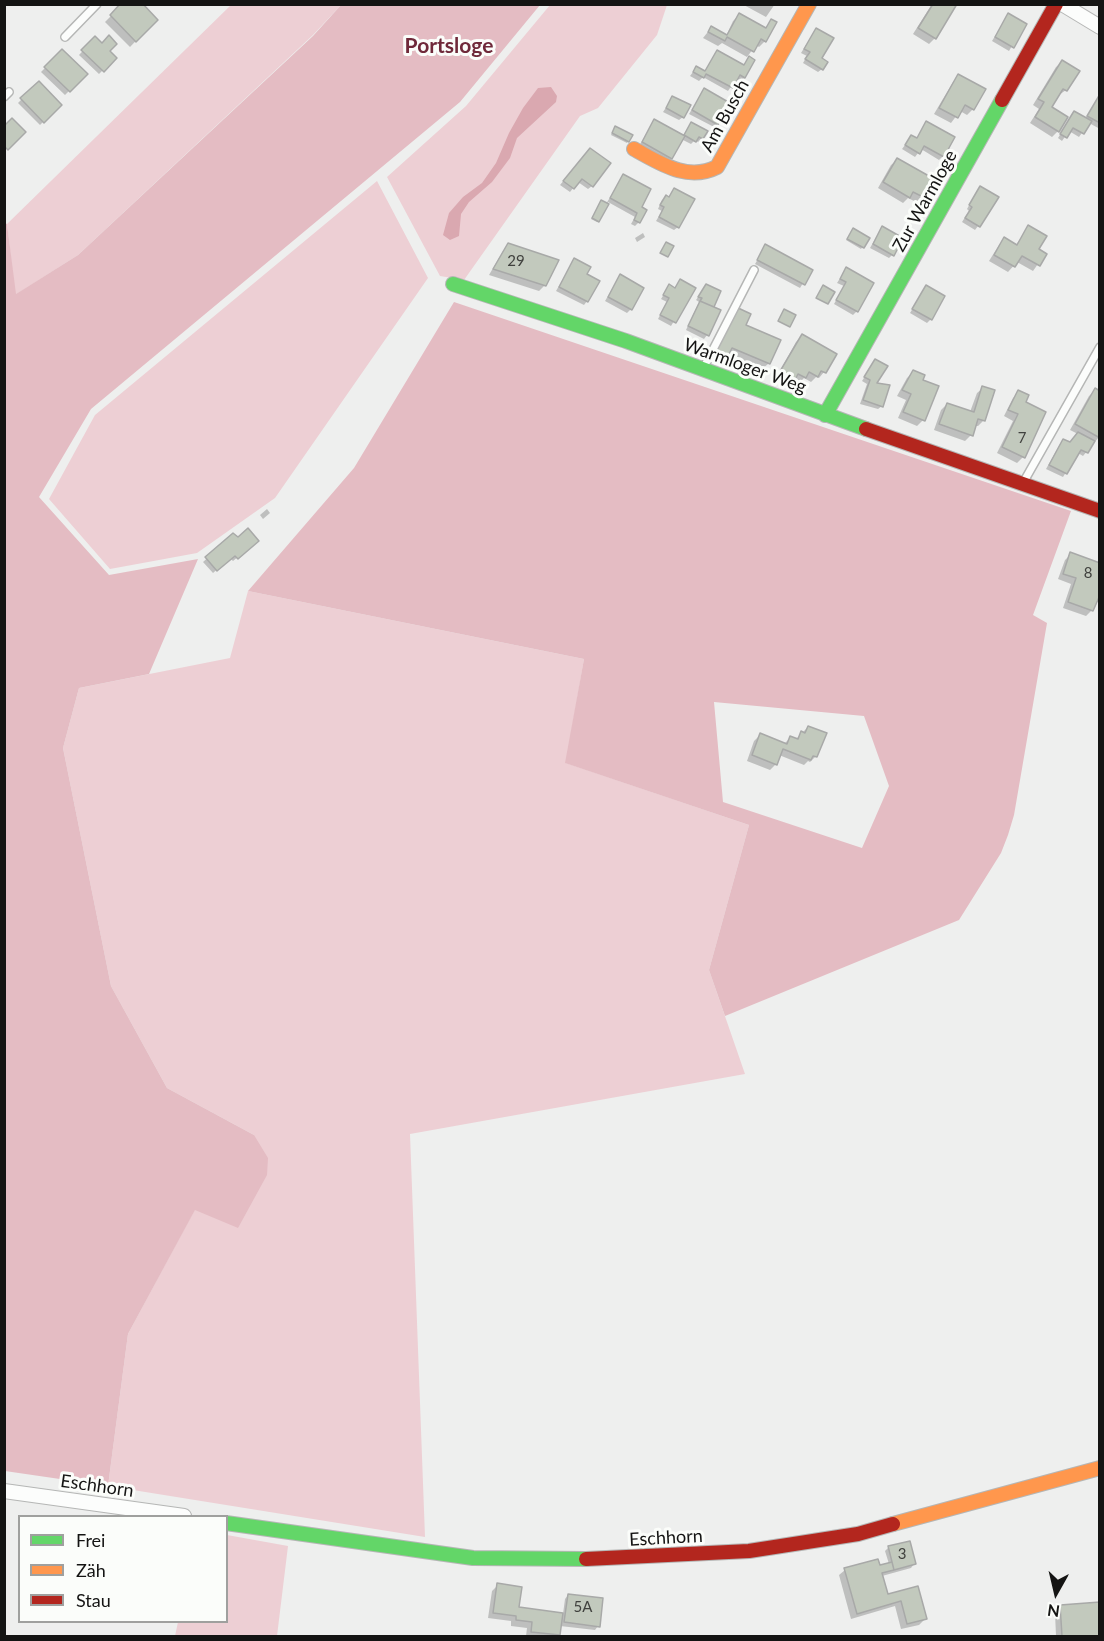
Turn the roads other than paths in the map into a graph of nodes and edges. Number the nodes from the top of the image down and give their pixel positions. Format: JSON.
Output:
{"nodes":[{"id":1,"x":97,"y":4,"type":"edge"},
{"id":2,"x":809,"y":4,"type":"edge"},
{"id":3,"x":1063,"y":5,"type":"edge"},
{"id":4,"x":1100,"y":27,"type":"edge"},
{"id":5,"x":65,"y":37,"type":"dead end"},
{"id":6,"x":634,"y":149,"type":"dead end"},
{"id":7,"x":754,"y":270,"type":"dead end"},
{"id":8,"x":453,"y":284,"type":"dead end"},
{"id":9,"x":1100,"y":346,"type":"edge"},
{"id":10,"x":703,"y":370,"type":"junction"},
{"id":11,"x":825,"y":415,"type":"junction"},
{"id":12,"x":1023,"y":483,"type":"junction"},
{"id":13,"x":1100,"y":511,"type":"edge"},
{"id":14,"x":1100,"y":1468,"type":"edge"},
{"id":15,"x":4,"y":1491,"type":"edge"},
{"id":16,"x":177,"y":1515,"type":"edge"},
{"id":17,"x":228,"y":1522,"type":"edge"}],
"edges":[{"from":1,"to":5,"type":"lane"},
{"from":2,"to":6,"type":"street","name":"Am Busch"},
{"from":3,"to":4,"type":"street"},
{"from":3,"to":11,"type":"street","name":"Zur Warmloge"},
{"from":7,"to":10,"type":"lane"},
{"from":8,"to":10,"type":"street","name":"Warmloger Weg"},
{"from":9,"to":12,"type":"lane"},
{"from":10,"to":11,"type":"street","name":"Warmloger Weg"},
{"from":11,"to":12,"type":"street","name":"Warmloger Weg"},
{"from":12,"to":13,"type":"street","name":"Warmloger Weg"},
{"from":14,"to":17,"type":"street","name":"Eschhorn"},
{"from":15,"to":16,"type":"street","name":"Eschhorn"}]}
